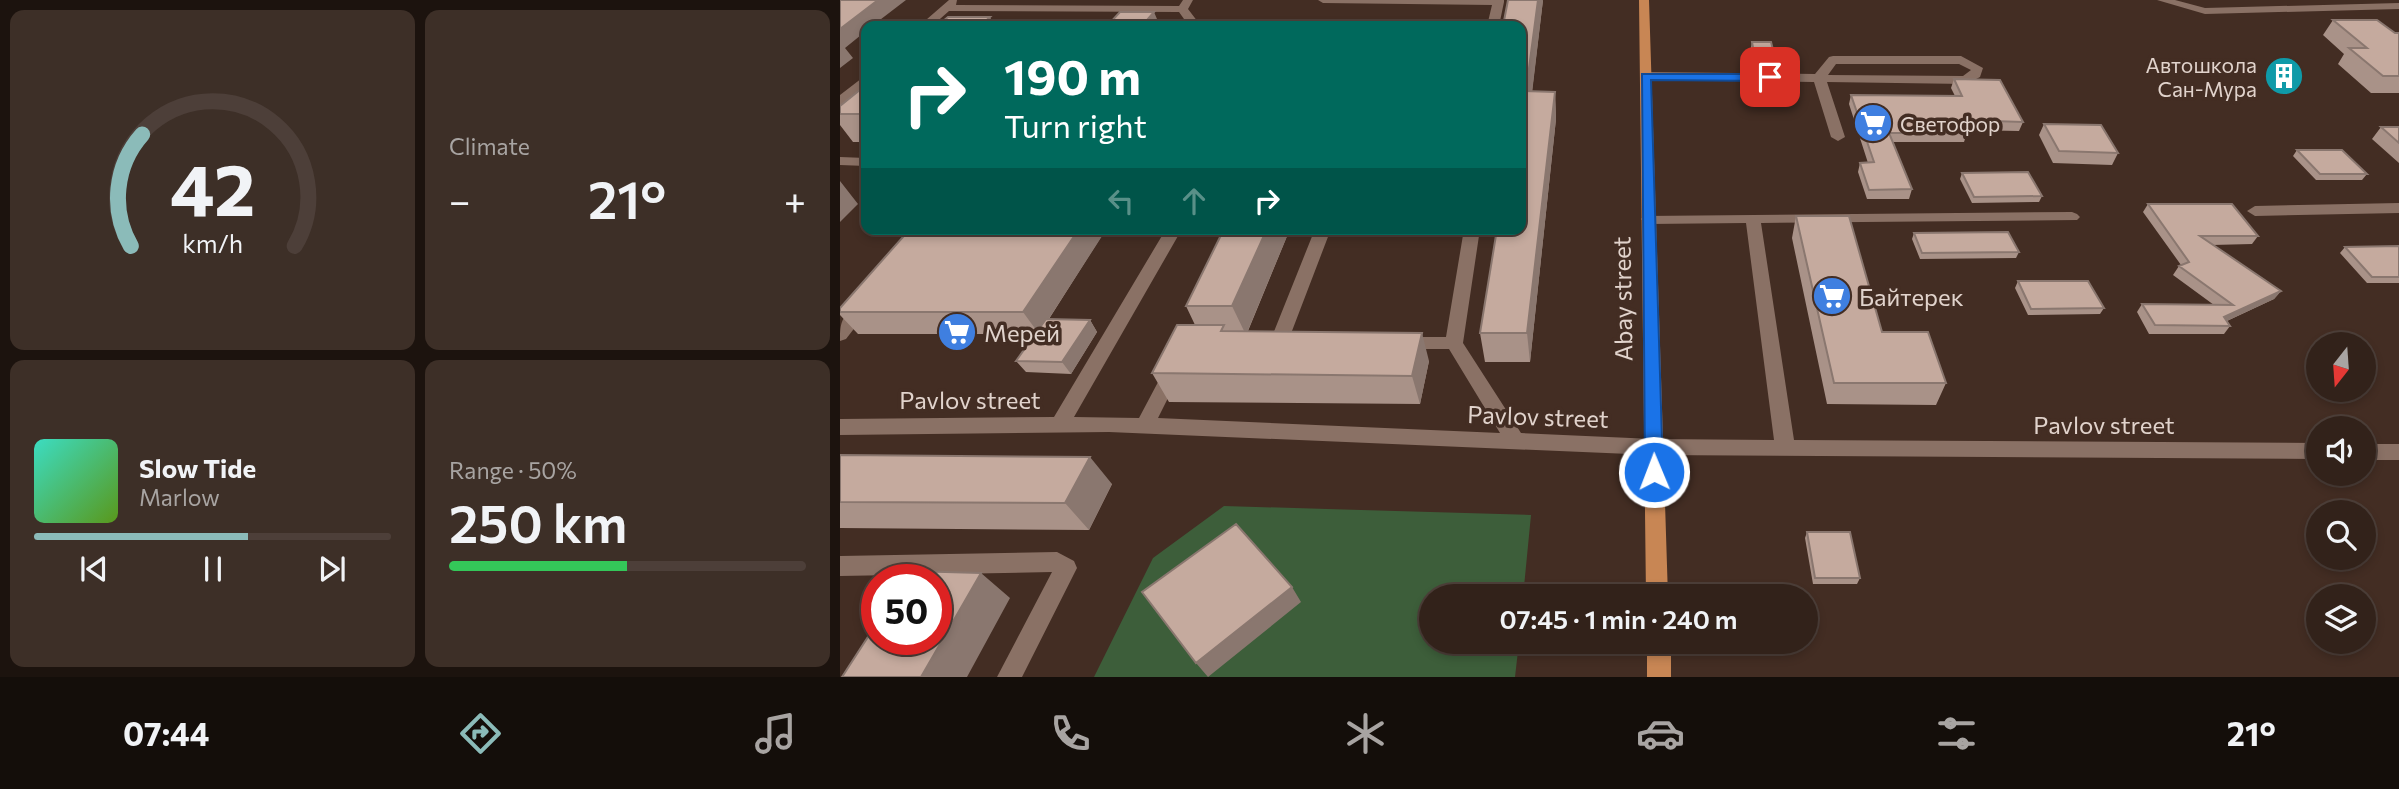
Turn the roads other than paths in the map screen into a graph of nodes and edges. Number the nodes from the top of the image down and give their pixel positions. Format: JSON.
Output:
{"nodes":[{"id":1,"x":1323,"y":0,"type":"edge"},
{"id":2,"x":1644,"y":0,"type":"edge"},
{"id":3,"x":2162,"y":0,"type":"edge"},
{"id":4,"x":1499,"y":1,"type":"edge"},
{"id":5,"x":951,"y":4,"type":"edge"},
{"id":6,"x":1185,"y":4,"type":"edge"},
{"id":7,"x":2399,"y":6,"type":"edge"},
{"id":8,"x":931,"y":21,"type":"edge"},
{"id":9,"x":1193,"y":21,"type":"edge"},
{"id":10,"x":1494,"y":21,"type":"edge"},
{"id":11,"x":1646,"y":76,"type":"junction"},
{"id":12,"x":1819,"y":78,"type":"junction"},
{"id":13,"x":861,"y":83,"type":"edge"},
{"id":14,"x":840,"y":102,"type":"edge"},
{"id":15,"x":1838,"y":137,"type":"dead end"},
{"id":16,"x":840,"y":161,"type":"edge"},
{"id":17,"x":861,"y":162,"type":"edge"},
{"id":18,"x":2399,"y":208,"type":"edge"},
{"id":19,"x":2255,"y":211,"type":"dead end"},
{"id":20,"x":2072,"y":217,"type":"dead end"},
{"id":21,"x":1753,"y":218,"type":"junction"},
{"id":22,"x":1649,"y":219,"type":"junction"},
{"id":23,"x":1170,"y":235,"type":"edge"},
{"id":24,"x":1321,"y":235,"type":"edge"},
{"id":25,"x":1471,"y":235,"type":"edge"},
{"id":26,"x":854,"y":317,"type":"edge"},
{"id":27,"x":840,"y":335,"type":"edge"},
{"id":28,"x":1386,"y":343,"type":"edge"},
{"id":29,"x":1454,"y":343,"type":"junction"},
{"id":30,"x":1278,"y":344,"type":"edge"},
{"id":31,"x":1180,"y":356,"type":"edge"},
{"id":32,"x":1059,"y":425,"type":"junction"},
{"id":33,"x":1145,"y":425,"type":"junction"},
{"id":34,"x":840,"y":427,"type":"edge"},
{"id":35,"x":1516,"y":441,"type":"junction"},
{"id":36,"x":1653,"y":447,"type":"junction"},
{"id":37,"x":1785,"y":448,"type":"junction"},
{"id":38,"x":2306,"y":451,"type":"edge"},
{"id":39,"x":2376,"y":452,"type":"edge"},
{"id":40,"x":2399,"y":452,"type":"edge"},
{"id":41,"x":840,"y":566,"type":"edge"},
{"id":42,"x":861,"y":567,"type":"edge"},
{"id":43,"x":952,"y":570,"type":"edge"},
{"id":44,"x":1657,"y":584,"type":"edge"},
{"id":45,"x":1659,"y":654,"type":"edge"},
{"id":46,"x":1009,"y":677,"type":"edge"},
{"id":47,"x":1660,"y":677,"type":"edge"}],
"edges":[{"from":1,"to":4,"type":"street"},
{"from":2,"to":11,"type":"main road","name":"Abay street"},
{"from":3,"to":7,"type":"street"},
{"from":4,"to":10,"type":"street"},
{"from":5,"to":6,"type":"street"},
{"from":5,"to":8,"type":"street"},
{"from":6,"to":9,"type":"street"},
{"from":11,"to":12,"type":"street"},
{"from":11,"to":22,"type":"main road","name":"Abay street"},
{"from":12,"to":12,"type":"street"},
{"from":12,"to":15,"type":"street"},
{"from":13,"to":14,"type":"street"},
{"from":16,"to":17,"type":"street"},
{"from":18,"to":19,"type":"street"},
{"from":20,"to":21,"type":"street"},
{"from":21,"to":22,"type":"street"},
{"from":21,"to":37,"type":"street"},
{"from":22,"to":36,"type":"main road","name":"Abay street"},
{"from":23,"to":32,"type":"street"},
{"from":24,"to":30,"type":"street"},
{"from":25,"to":29,"type":"street"},
{"from":26,"to":27,"type":"street"},
{"from":28,"to":29,"type":"street"},
{"from":29,"to":35,"type":"street"},
{"from":31,"to":33,"type":"street"},
{"from":32,"to":33,"type":"street","name":"Pavlov street"},
{"from":32,"to":34,"type":"street","name":"Pavlov street"},
{"from":33,"to":35,"type":"street","name":"Pavlov street"},
{"from":35,"to":36,"type":"street","name":"Pavlov street"},
{"from":36,"to":37,"type":"street","name":"Pavlov street"},
{"from":36,"to":44,"type":"main road","name":"Abay street"},
{"from":37,"to":38,"type":"street","name":"Pavlov street"},
{"from":39,"to":40,"type":"street"},
{"from":41,"to":42,"type":"street"},
{"from":43,"to":46,"type":"street"},
{"from":45,"to":47,"type":"main road"}]}
